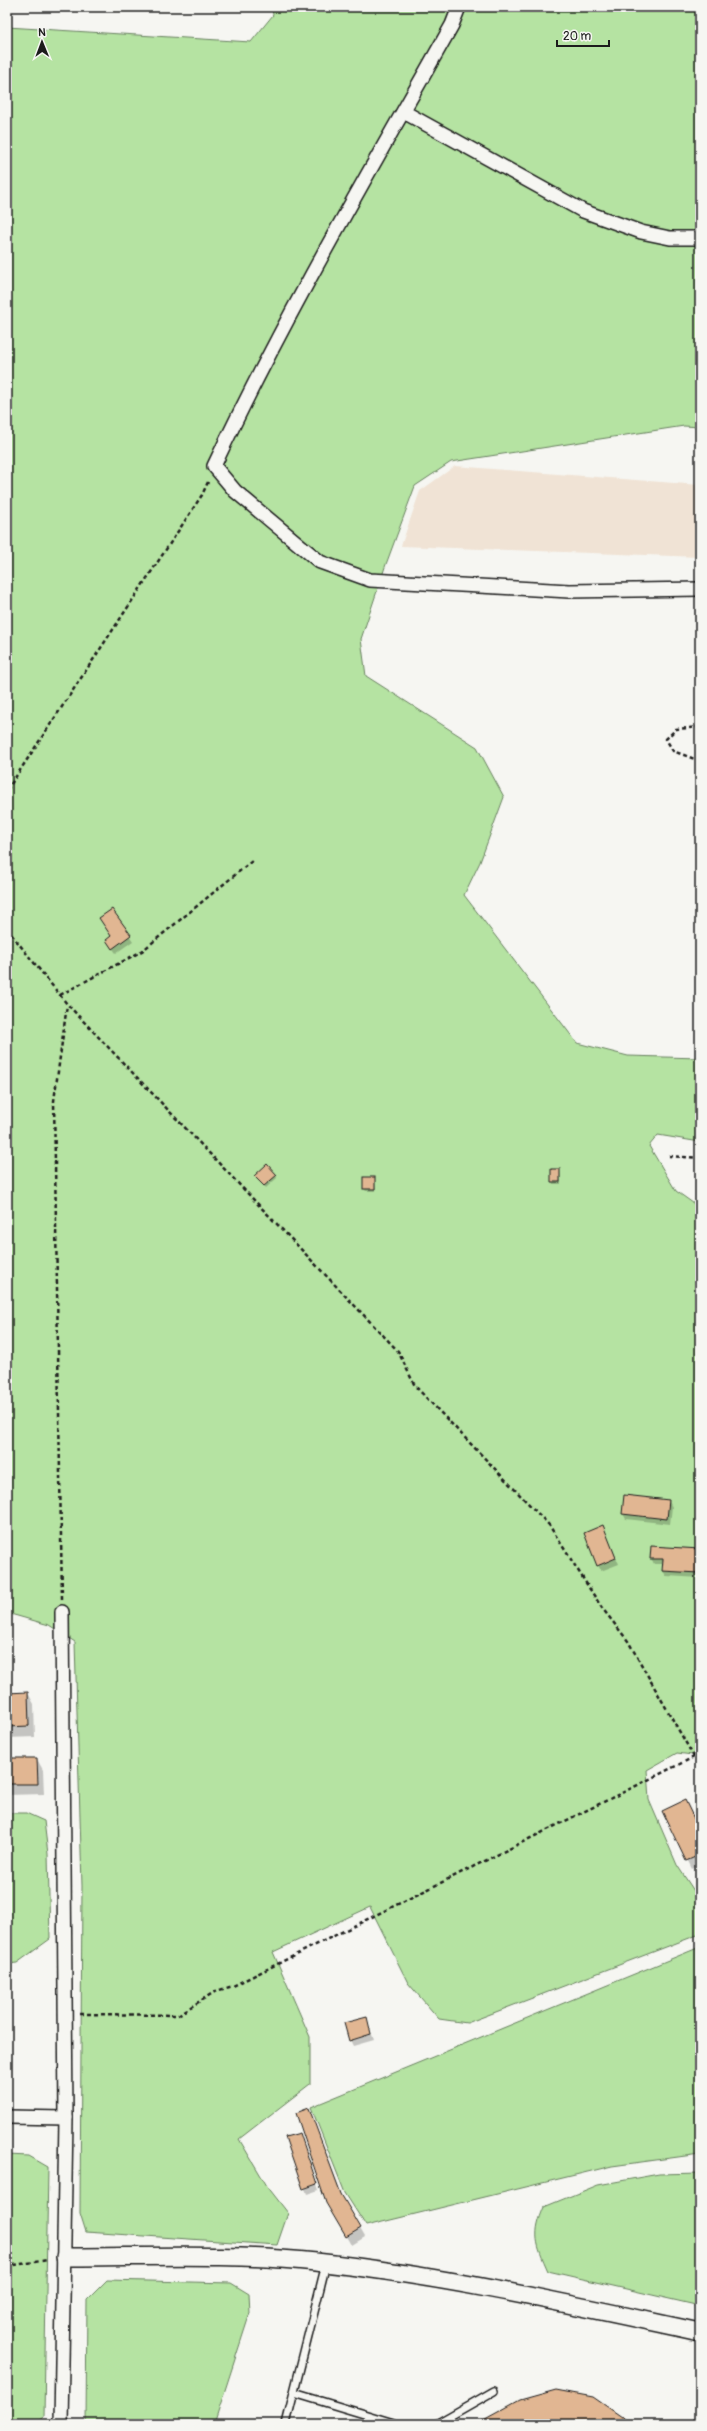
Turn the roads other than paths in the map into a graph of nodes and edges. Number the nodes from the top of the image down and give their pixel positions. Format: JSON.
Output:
{"nodes":[{"id":1,"x":459,"y":7,"type":"edge"},
{"id":2,"x":404,"y":112,"type":"junction"},
{"id":3,"x":700,"y":238,"type":"edge"},
{"id":4,"x":700,"y":589,"type":"edge"},
{"id":5,"x":62,"y":1612,"type":"road end"},
{"id":6,"x":7,"y":2117,"type":"edge"},
{"id":7,"x":66,"y":2118,"type":"junction"},
{"id":8,"x":65,"y":2257,"type":"junction"},
{"id":9,"x":326,"y":2264,"type":"junction"},
{"id":10,"x":700,"y":2332,"type":"edge"},
{"id":11,"x":494,"y":2391,"type":"dead end"},
{"id":12,"x":294,"y":2393,"type":"junction"},
{"id":13,"x":61,"y":2424,"type":"edge"},
{"id":14,"x":286,"y":2424,"type":"edge"},
{"id":15,"x":397,"y":2424,"type":"edge"},
{"id":16,"x":436,"y":2424,"type":"edge"}],
"edges":[{"from":1,"to":2,"type":"street"},
{"from":2,"to":3,"type":"street"},
{"from":2,"to":4,"type":"street"},
{"from":5,"to":7,"type":"street"},
{"from":6,"to":7,"type":"street"},
{"from":7,"to":8,"type":"street"},
{"from":8,"to":9,"type":"street"},
{"from":8,"to":13,"type":"street"},
{"from":9,"to":10,"type":"street"},
{"from":9,"to":12,"type":"lane"},
{"from":11,"to":16,"type":"lane"},
{"from":12,"to":14,"type":"lane"},
{"from":12,"to":15,"type":"lane"}]}
